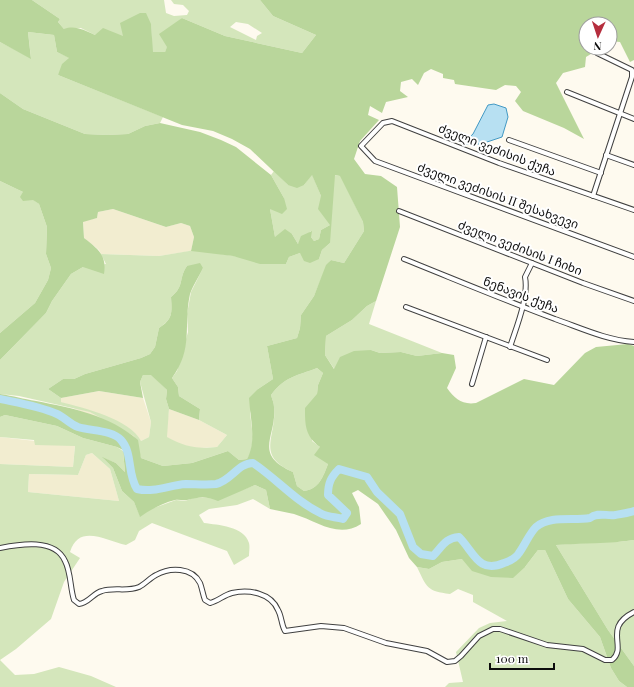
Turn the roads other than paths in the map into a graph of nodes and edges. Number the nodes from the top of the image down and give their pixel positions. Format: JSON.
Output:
{"nodes":[{"id":1,"x":603,"y":56,"type":"edge"},
{"id":2,"x":567,"y":92,"type":"dead end"},
{"id":3,"x":620,"y":114,"type":"junction"},
{"id":4,"x":634,"y":119,"type":"edge"},
{"id":5,"x":509,"y":140,"type":"dead end"},
{"id":6,"x":361,"y":146,"type":"joint"},
{"id":7,"x":606,"y":155,"type":"junction"},
{"id":8,"x":634,"y":165,"type":"edge"},
{"id":9,"x":601,"y":173,"type":"junction"},
{"id":10,"x":593,"y":196,"type":"junction"},
{"id":11,"x":634,"y":210,"type":"edge"},
{"id":12,"x":399,"y":211,"type":"dead end"},
{"id":13,"x":634,"y":257,"type":"edge"},
{"id":14,"x":404,"y":259,"type":"dead end"},
{"id":15,"x":532,"y":263,"type":"junction"},
{"id":16,"x":634,"y":301,"type":"edge"},
{"id":17,"x":406,"y":306,"type":"dead end"},
{"id":18,"x":522,"y":307,"type":"junction"},
{"id":19,"x":486,"y":337,"type":"junction"},
{"id":20,"x":634,"y":342,"type":"edge"},
{"id":21,"x":510,"y":347,"type":"junction"},
{"id":22,"x":547,"y":360,"type":"dead end"},
{"id":23,"x":472,"y":384,"type":"dead end"},
{"id":24,"x":0,"y":548,"type":"edge"},
{"id":25,"x":634,"y":612,"type":"edge"}],
"edges":[{"from":1,"to":3,"type":"street"},
{"from":2,"to":3,"type":"street"},
{"from":3,"to":4,"type":"street"},
{"from":3,"to":7,"type":"street"},
{"from":5,"to":9,"type":"street"},
{"from":6,"to":10,"type":"street","name":"ძველი ვეძისის ქუჩა"},
{"from":6,"to":13,"type":"street","name":"ძველი ვეძისის II შესახვევი"},
{"from":7,"to":8,"type":"street"},
{"from":7,"to":9,"type":"street"},
{"from":9,"to":10,"type":"street"},
{"from":10,"to":11,"type":"street","name":"ძველი ვეძისის ქუჩა"},
{"from":12,"to":15,"type":"street","name":"ძველი ვეძისის I ჩიხი"},
{"from":14,"to":18,"type":"street","name":"ნენავის ქუჩა"},
{"from":15,"to":16,"type":"street","name":"ძველი ვეძისის I ჩიხი"},
{"from":15,"to":18,"type":"street"},
{"from":17,"to":19,"type":"street"},
{"from":18,"to":20,"type":"street","name":"ნენავის ქუჩა"},
{"from":18,"to":21,"type":"street"},
{"from":19,"to":21,"type":"street"},
{"from":19,"to":23,"type":"street"},
{"from":21,"to":22,"type":"street"},
{"from":24,"to":25,"type":"street"}]}
